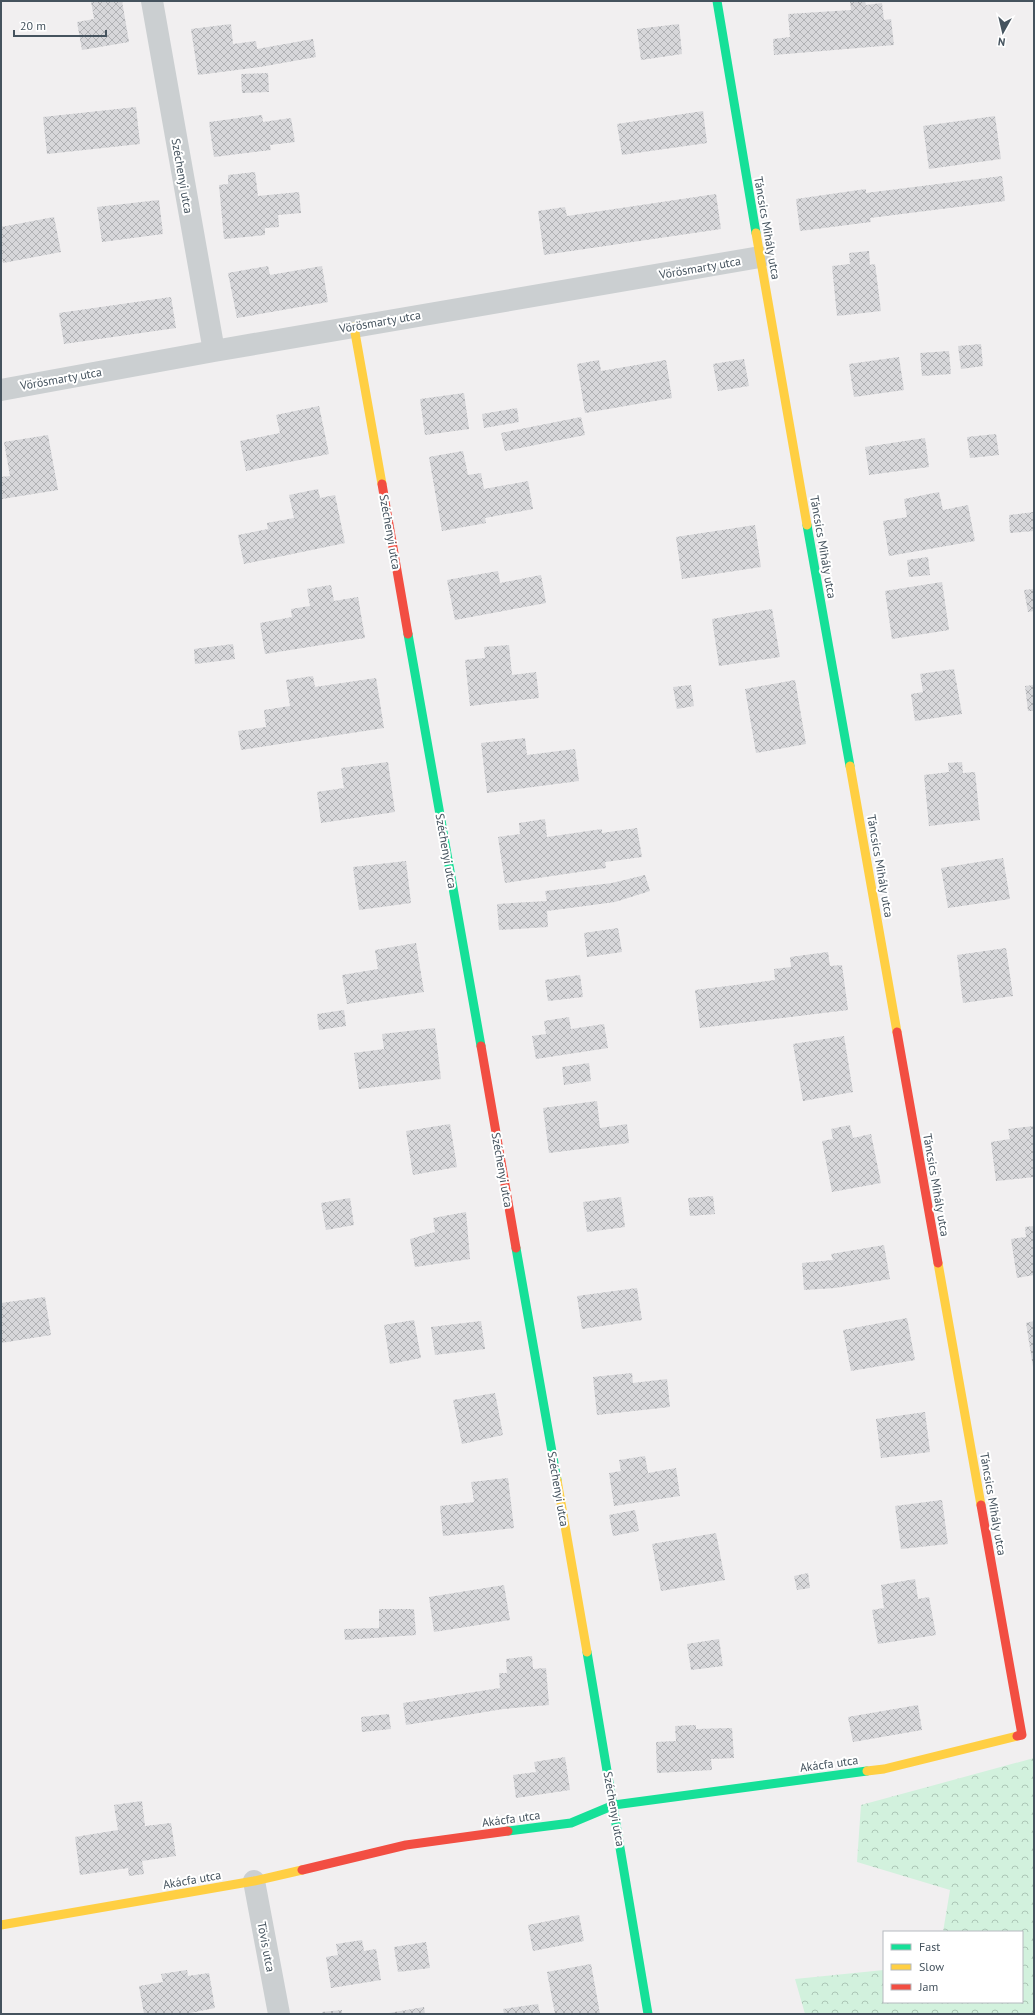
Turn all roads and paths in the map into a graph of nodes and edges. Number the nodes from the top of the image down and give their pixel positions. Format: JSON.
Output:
{"nodes":[{"id":1,"x":152,"y":1,"type":"edge"},
{"id":2,"x":717,"y":1,"type":"edge"},
{"id":3,"x":760,"y":257,"type":"junction"},
{"id":4,"x":354,"y":327,"type":"junction"},
{"id":5,"x":214,"y":351,"type":"junction"},
{"id":6,"x":1,"y":390,"type":"edge"},
{"id":7,"x":1022,"y":1735,"type":"joint"},
{"id":8,"x":614,"y":1805,"type":"junction"},
{"id":9,"x":254,"y":1881,"type":"junction"},
{"id":10,"x":1,"y":1925,"type":"edge"},
{"id":11,"x":279,"y":2014,"type":"edge"},
{"id":12,"x":648,"y":2014,"type":"edge"}],
"edges":[{"from":1,"to":5,"type":"street","name":"Széchenyi utca"},
{"from":2,"to":3,"type":"street","name":"Táncsics Mihály utca"},
{"from":3,"to":4,"type":"street","name":"Vörösmarty utca"},
{"from":3,"to":7,"type":"street","name":"Táncsics Mihály utca"},
{"from":4,"to":5,"type":"street","name":"Vörösmarty utca"},
{"from":4,"to":8,"type":"street","name":"Széchenyi utca"},
{"from":5,"to":6,"type":"street","name":"Vörösmarty utca"},
{"from":7,"to":8,"type":"street","name":"Akácfa utca"},
{"from":8,"to":9,"type":"street","name":"Akácfa utca"},
{"from":8,"to":12,"type":"street","name":"Széchenyi utca"},
{"from":9,"to":10,"type":"street","name":"Akácfa utca"},
{"from":9,"to":11,"type":"street","name":"Tövis utca"}]}
